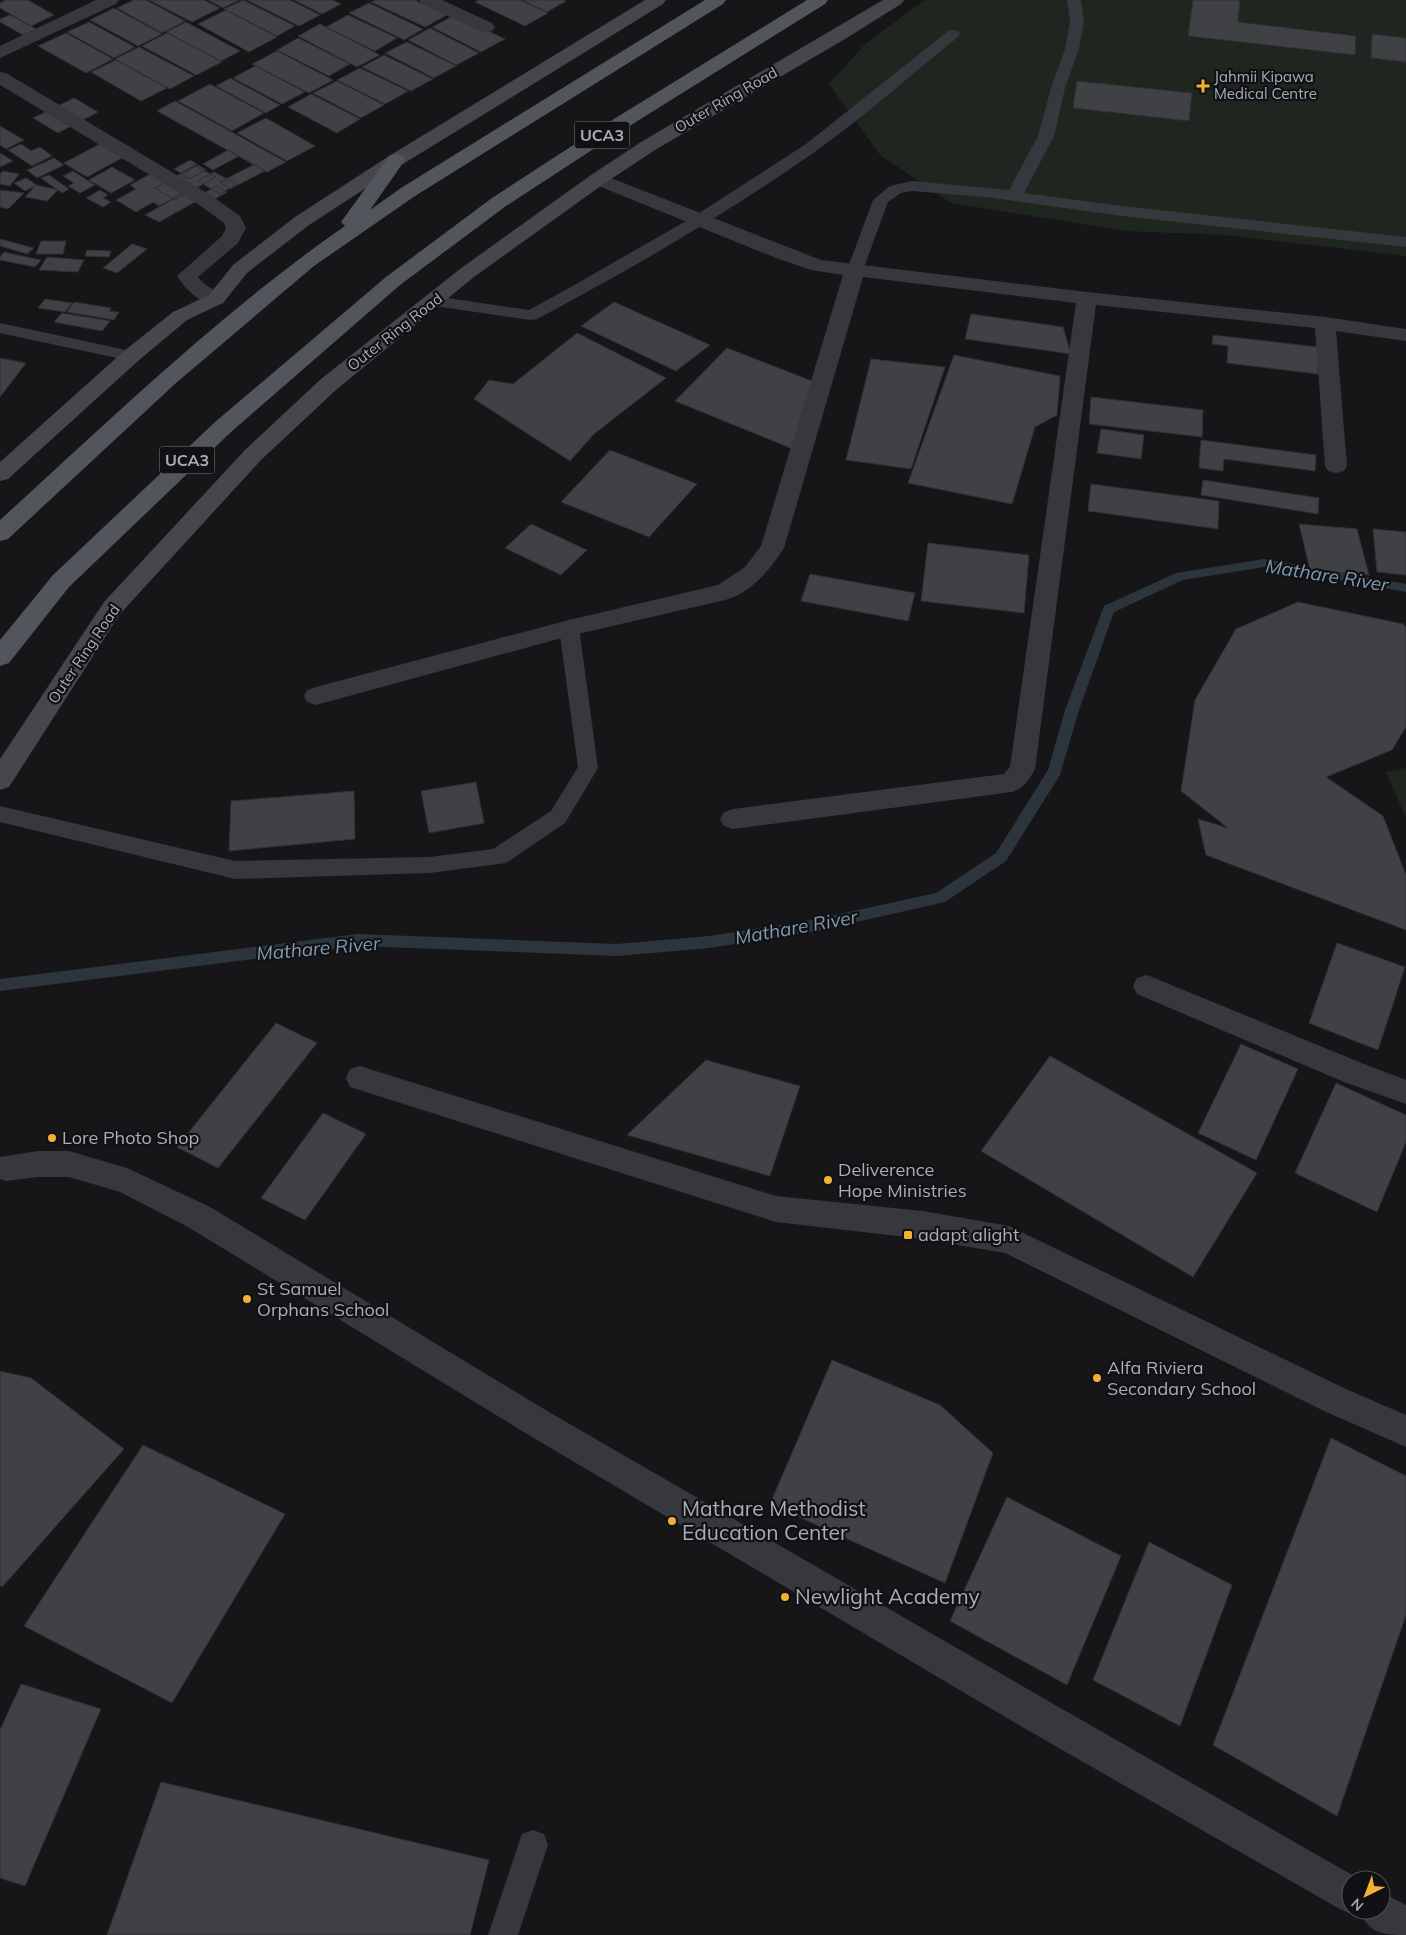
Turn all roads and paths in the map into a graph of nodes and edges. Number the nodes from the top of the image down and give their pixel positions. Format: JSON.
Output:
{"nodes":[{"id":1,"x":110,"y":0,"type":"edge"},
{"id":2,"x":428,"y":0,"type":"edge"},
{"id":3,"x":657,"y":0,"type":"edge"},
{"id":4,"x":717,"y":0,"type":"edge"},
{"id":5,"x":819,"y":0,"type":"edge"},
{"id":6,"x":895,"y":0,"type":"edge"},
{"id":7,"x":1074,"y":0,"type":"edge"},
{"id":8,"x":486,"y":27,"type":"dead end"},
{"id":9,"x":954,"y":34,"type":"dead end"},
{"id":10,"x":0,"y":53,"type":"edge"},
{"id":11,"x":0,"y":76,"type":"edge"},
{"id":12,"x":396,"y":160,"type":"junction"},
{"id":13,"x":598,"y":179,"type":"junction"},
{"id":14,"x":1014,"y":196,"type":"junction"},
{"id":15,"x":699,"y":220,"type":"junction"},
{"id":16,"x":342,"y":236,"type":"junction"},
{"id":17,"x":1406,"y":242,"type":"edge"},
{"id":18,"x":854,"y":270,"type":"junction"},
{"id":19,"x":1087,"y":298,"type":"junction"},
{"id":20,"x":216,"y":299,"type":"junction"},
{"id":21,"x":434,"y":301,"type":"junction"},
{"id":22,"x":1325,"y":323,"type":"junction"},
{"id":23,"x":0,"y":328,"type":"edge"},
{"id":24,"x":1406,"y":335,"type":"edge"},
{"id":25,"x":131,"y":356,"type":"junction"},
{"id":26,"x":1336,"y":466,"type":"dead end"},
{"id":27,"x":0,"y":474,"type":"edge"},
{"id":28,"x":0,"y":534,"type":"edge"},
{"id":29,"x":569,"y":628,"type":"junction"},
{"id":30,"x":0,"y":657,"type":"edge"},
{"id":31,"x":316,"y":696,"type":"dead end"},
{"id":32,"x":0,"y":780,"type":"edge"},
{"id":33,"x":0,"y":814,"type":"edge"},
{"id":34,"x":733,"y":819,"type":"dead end"},
{"id":35,"x":1148,"y":986,"type":"dead end"},
{"id":36,"x":360,"y":1078,"type":"dead end"},
{"id":37,"x":1406,"y":1092,"type":"edge"},
{"id":38,"x":6,"y":1168,"type":"dead end"},
{"id":39,"x":1406,"y":1431,"type":"edge"},
{"id":40,"x":533,"y":1845,"type":"dead end"},
{"id":41,"x":1341,"y":1889,"type":"edge"},
{"id":42,"x":1391,"y":1917,"type":"edge"},
{"id":43,"x":1406,"y":1926,"type":"edge"},
{"id":44,"x":503,"y":1935,"type":"edge"}],
"edges":[{"from":1,"to":10,"type":"street"},
{"from":2,"to":8,"type":"street"},
{"from":3,"to":12,"type":"main road"},
{"from":4,"to":16,"type":"main road"},
{"from":5,"to":30,"type":"main road","name":"Outer Ring Road","number":"UCA3"},
{"from":6,"to":13,"type":"main road","name":"Outer Ring Road","number":"UCA3"},
{"from":7,"to":14,"type":"lane"},
{"from":9,"to":15,"type":"lane"},
{"from":11,"to":20,"type":"street"},
{"from":12,"to":16,"type":"main road"},
{"from":12,"to":20,"type":"main road"},
{"from":13,"to":15,"type":"street"},
{"from":13,"to":21,"type":"main road","name":"Outer Ring Road","number":"UCA3"},
{"from":14,"to":17,"type":"lane"},
{"from":14,"to":18,"type":"lane"},
{"from":15,"to":18,"type":"street"},
{"from":15,"to":21,"type":"lane"},
{"from":16,"to":28,"type":"main road"},
{"from":18,"to":19,"type":"street"},
{"from":18,"to":29,"type":"street"},
{"from":19,"to":22,"type":"street"},
{"from":19,"to":34,"type":"street"},
{"from":20,"to":25,"type":"main road"},
{"from":21,"to":32,"type":"main road","name":"Outer Ring Road","number":"UCA3"},
{"from":22,"to":24,"type":"street"},
{"from":22,"to":26,"type":"street"},
{"from":23,"to":25,"type":"lane"},
{"from":25,"to":27,"type":"main road"},
{"from":29,"to":31,"type":"street"},
{"from":29,"to":33,"type":"lane"},
{"from":35,"to":37,"type":"street"},
{"from":36,"to":39,"type":"street"},
{"from":38,"to":41,"type":"street"},
{"from":40,"to":44,"type":"lane"},
{"from":42,"to":43,"type":"street"}]}
